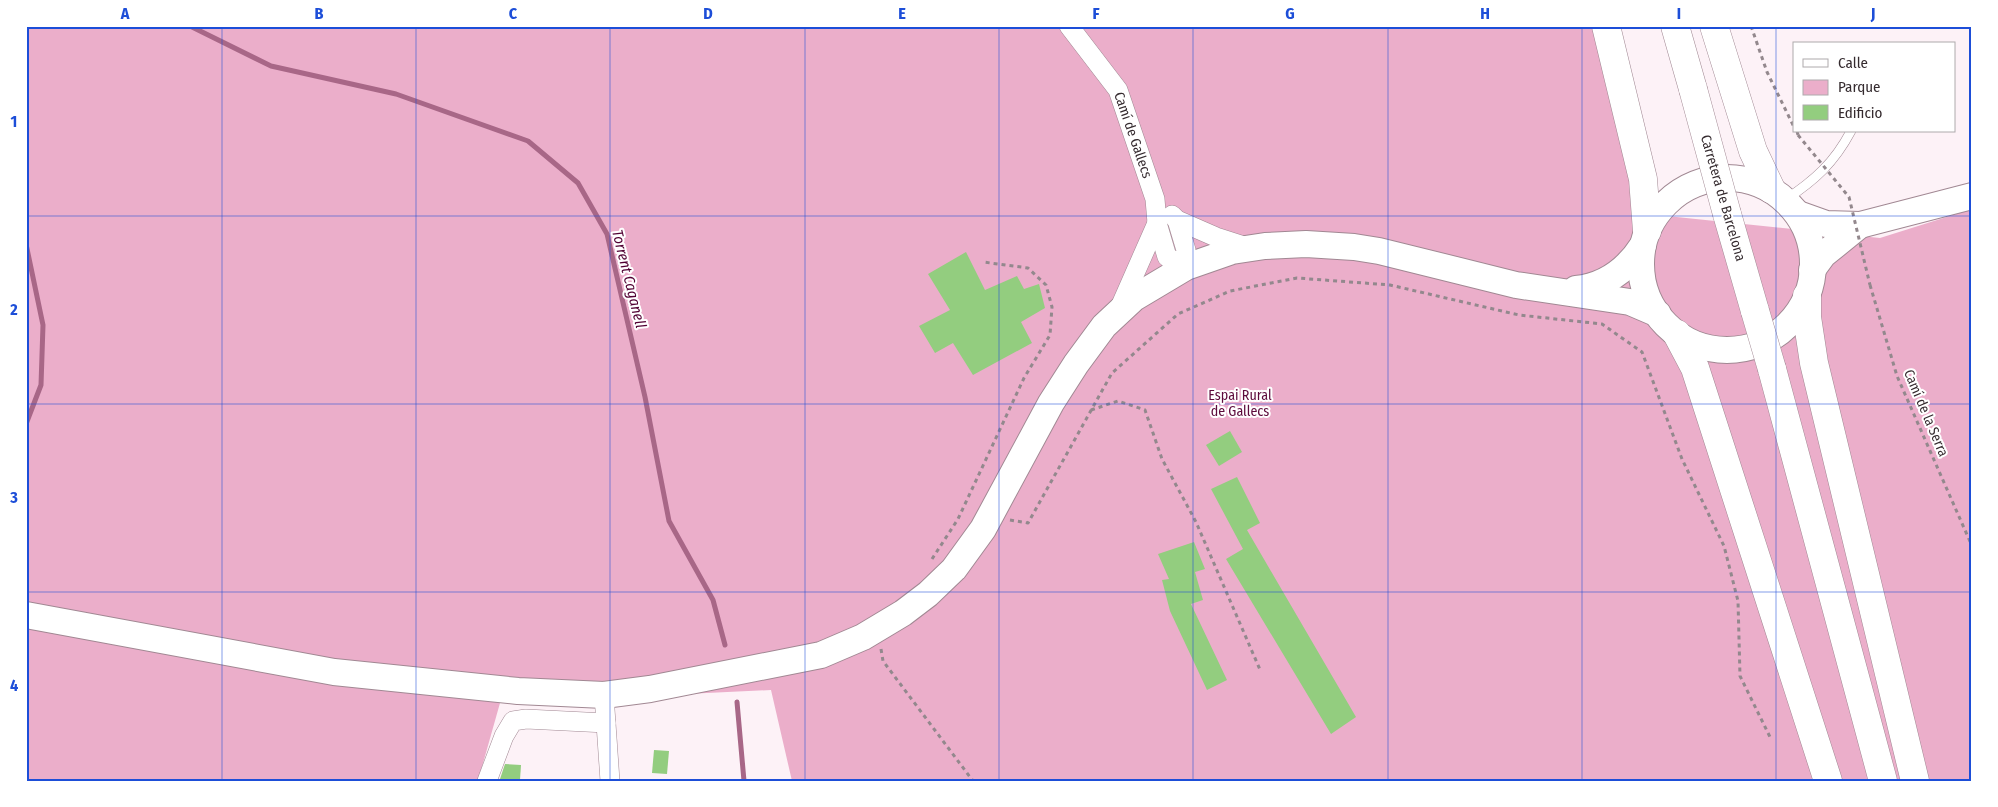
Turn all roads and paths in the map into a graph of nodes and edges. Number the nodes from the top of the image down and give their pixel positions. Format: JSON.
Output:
{"nodes":[{"id":1,"x":1069,"y":26,"type":"edge"},
{"id":2,"x":1606,"y":26,"type":"edge"},
{"id":3,"x":1675,"y":26,"type":"edge"},
{"id":4,"x":1714,"y":26,"type":"edge"},
{"id":5,"x":1751,"y":26,"type":"edge"},
{"id":6,"x":1793,"y":125,"type":"edge"},
{"id":7,"x":1850,"y":132,"type":"edge"},
{"id":8,"x":1797,"y":133,"type":"edge"},
{"id":9,"x":1965,"y":196,"type":"edge"},
{"id":10,"x":1155,"y":199,"type":"junction"},
{"id":11,"x":1785,"y":201,"type":"junction"},
{"id":12,"x":1177,"y":220,"type":"junction"},
{"id":13,"x":1157,"y":223,"type":"junction"},
{"id":14,"x":1860,"y":226,"type":"junction"},
{"id":15,"x":1645,"y":238,"type":"junction"},
{"id":16,"x":1249,"y":248,"type":"junction"},
{"id":17,"x":983,"y":262,"type":"dead end"},
{"id":18,"x":1186,"y":266,"type":"junction"},
{"id":19,"x":1812,"y":270,"type":"junction"},
{"id":20,"x":1555,"y":292,"type":"junction"},
{"id":21,"x":1806,"y":296,"type":"junction"},
{"id":22,"x":1117,"y":314,"type":"junction"},
{"id":23,"x":1658,"y":314,"type":"junction"},
{"id":24,"x":1677,"y":334,"type":"junction"},
{"id":25,"x":1091,"y":410,"type":"junction"},
{"id":26,"x":990,"y":517,"type":"junction"},
{"id":27,"x":1972,"y":546,"type":"edge"},
{"id":28,"x":932,"y":560,"type":"dead end"},
{"id":29,"x":26,"y":615,"type":"edge"},
{"id":30,"x":878,"y":628,"type":"junction"},
{"id":31,"x":1261,"y":672,"type":"dead end"},
{"id":32,"x":604,"y":695,"type":"junction"},
{"id":33,"x":606,"y":723,"type":"junction"},
{"id":34,"x":1770,"y":737,"type":"dead end"},
{"id":35,"x":487,"y":781,"type":"edge"},
{"id":36,"x":610,"y":781,"type":"edge"},
{"id":37,"x":973,"y":781,"type":"edge"},
{"id":38,"x":1828,"y":781,"type":"edge"},
{"id":39,"x":1882,"y":781,"type":"edge"},
{"id":40,"x":1915,"y":781,"type":"edge"}],
"edges":[{"from":1,"to":10,"type":"street","name":"Camí de Gallecs"},
{"from":2,"to":15,"type":"highway"},
{"from":3,"to":39,"type":"highway","name":"Carretera de Barcelona","bridge":true},
{"from":4,"to":11,"type":"highway"},
{"from":5,"to":6,"type":"path"},
{"from":7,"to":11,"type":"lane"},
{"from":8,"to":27,"type":"path","name":"Camí de la Serra","bridge":true},
{"from":9,"to":14,"type":"main road"},
{"from":10,"to":12,"type":"street","name":"Camí de Gallecs"},
{"from":10,"to":13,"type":"street","name":"Camí de Gallecs"},
{"from":11,"to":14,"type":"main road"},
{"from":11,"to":15,"type":"main road"},
{"from":11,"to":19,"type":"main road"},
{"from":12,"to":16,"type":"street","name":"Camí de Gallecs"},
{"from":12,"to":18,"type":"street","name":"Camí de Gallecs"},
{"from":13,"to":18,"type":"street","name":"Camí de Gallecs"},
{"from":13,"to":22,"type":"street","name":"Camí de Gallecs"},
{"from":14,"to":19,"type":"main road"},
{"from":15,"to":20,"type":"main road"},
{"from":15,"to":23,"type":"main road"},
{"from":16,"to":18,"type":"main road"},
{"from":16,"to":20,"type":"main road"},
{"from":17,"to":28,"type":"path"},
{"from":18,"to":22,"type":"main road"},
{"from":19,"to":21,"type":"main road"},
{"from":20,"to":23,"type":"main road"},
{"from":21,"to":24,"type":"main road"},
{"from":21,"to":40,"type":"highway"},
{"from":22,"to":26,"type":"main road"},
{"from":23,"to":24,"type":"main road"},
{"from":24,"to":38,"type":"highway"},
{"from":25,"to":26,"type":"path"},
{"from":25,"to":31,"type":"path"},
{"from":25,"to":34,"type":"path"},
{"from":26,"to":30,"type":"main road"},
{"from":29,"to":32,"type":"main road"},
{"from":30,"to":32,"type":"main road"},
{"from":30,"to":37,"type":"path"},
{"from":32,"to":33,"type":"street"},
{"from":33,"to":35,"type":"street"},
{"from":33,"to":36,"type":"street"}]}
